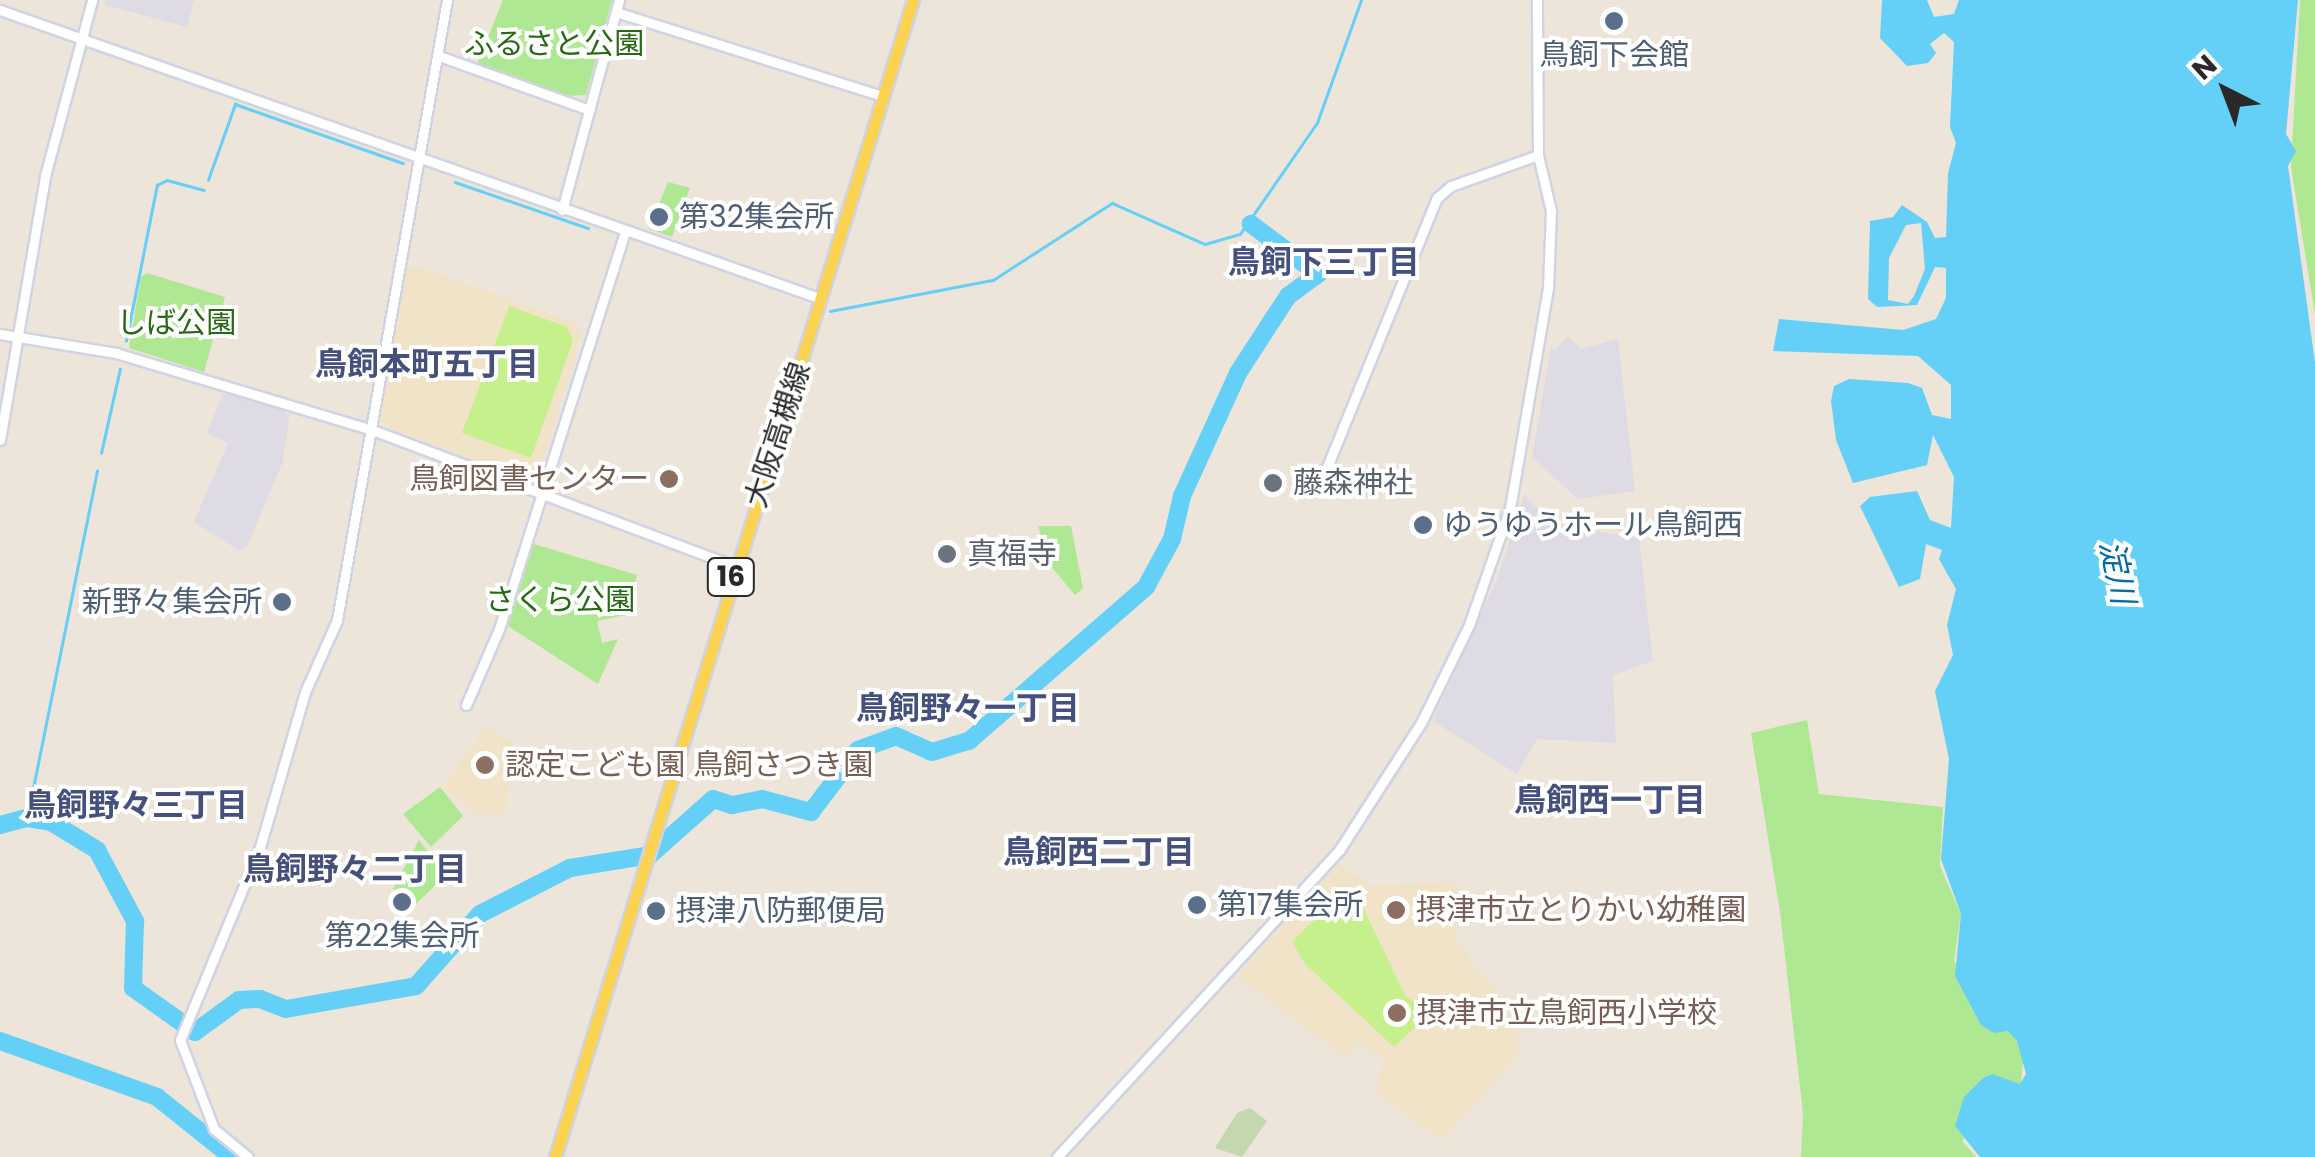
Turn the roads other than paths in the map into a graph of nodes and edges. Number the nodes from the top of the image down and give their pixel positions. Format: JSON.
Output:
{"nodes":[{"id":1,"x":92,"y":0,"type":"edge"},
{"id":2,"x":448,"y":0,"type":"edge"},
{"id":3,"x":619,"y":0,"type":"edge"},
{"id":4,"x":913,"y":0,"type":"edge"},
{"id":5,"x":1537,"y":0,"type":"edge"},
{"id":6,"x":0,"y":10,"type":"edge"},
{"id":7,"x":616,"y":12,"type":"junction"},
{"id":8,"x":81,"y":40,"type":"junction"},
{"id":9,"x":439,"y":56,"type":"junction"},
{"id":10,"x":884,"y":96,"type":"junction"},
{"id":11,"x":590,"y":110,"type":"junction"},
{"id":12,"x":1538,"y":155,"type":"junction"},
{"id":13,"x":418,"y":157,"type":"junction"},
{"id":14,"x":562,"y":210,"type":"junction"},
{"id":15,"x":625,"y":231,"type":"junction"},
{"id":16,"x":822,"y":298,"type":"junction"},
{"id":17,"x":0,"y":334,"type":"edge"},
{"id":18,"x":20,"y":336,"type":"junction"},
{"id":19,"x":370,"y":430,"type":"junction"},
{"id":20,"x":0,"y":440,"type":"edge"},
{"id":21,"x":1328,"y":467,"type":"dead end"},
{"id":22,"x":541,"y":495,"type":"junction"},
{"id":23,"x":734,"y":566,"type":"junction"},
{"id":24,"x":466,"y":705,"type":"dead end"},
{"id":25,"x":248,"y":1157,"type":"edge"},
{"id":26,"x":555,"y":1157,"type":"edge"},
{"id":27,"x":1057,"y":1157,"type":"edge"}],
"edges":[{"from":1,"to":8,"type":"street"},
{"from":2,"to":9,"type":"street"},
{"from":3,"to":7,"type":"street"},
{"from":4,"to":10,"type":"main road","name":"大阪高槻線","number":"16"},
{"from":5,"to":12,"type":"street"},
{"from":6,"to":8,"type":"street"},
{"from":7,"to":10,"type":"street"},
{"from":7,"to":11,"type":"street"},
{"from":8,"to":13,"type":"street"},
{"from":8,"to":18,"type":"street"},
{"from":9,"to":11,"type":"street"},
{"from":9,"to":13,"type":"street"},
{"from":10,"to":16,"type":"main road","name":"大阪高槻線","number":"16"},
{"from":11,"to":14,"type":"street"},
{"from":12,"to":21,"type":"street"},
{"from":12,"to":27,"type":"street"},
{"from":13,"to":14,"type":"street"},
{"from":13,"to":19,"type":"street"},
{"from":14,"to":15,"type":"street"},
{"from":15,"to":16,"type":"street"},
{"from":15,"to":22,"type":"street"},
{"from":16,"to":23,"type":"main road","name":"大阪高槻線","number":"16"},
{"from":17,"to":18,"type":"street"},
{"from":18,"to":19,"type":"street"},
{"from":18,"to":20,"type":"street"},
{"from":19,"to":22,"type":"street"},
{"from":19,"to":25,"type":"street"},
{"from":22,"to":23,"type":"street"},
{"from":22,"to":24,"type":"street"},
{"from":23,"to":26,"type":"main road","name":"大阪高槻線","number":"16"}]}
